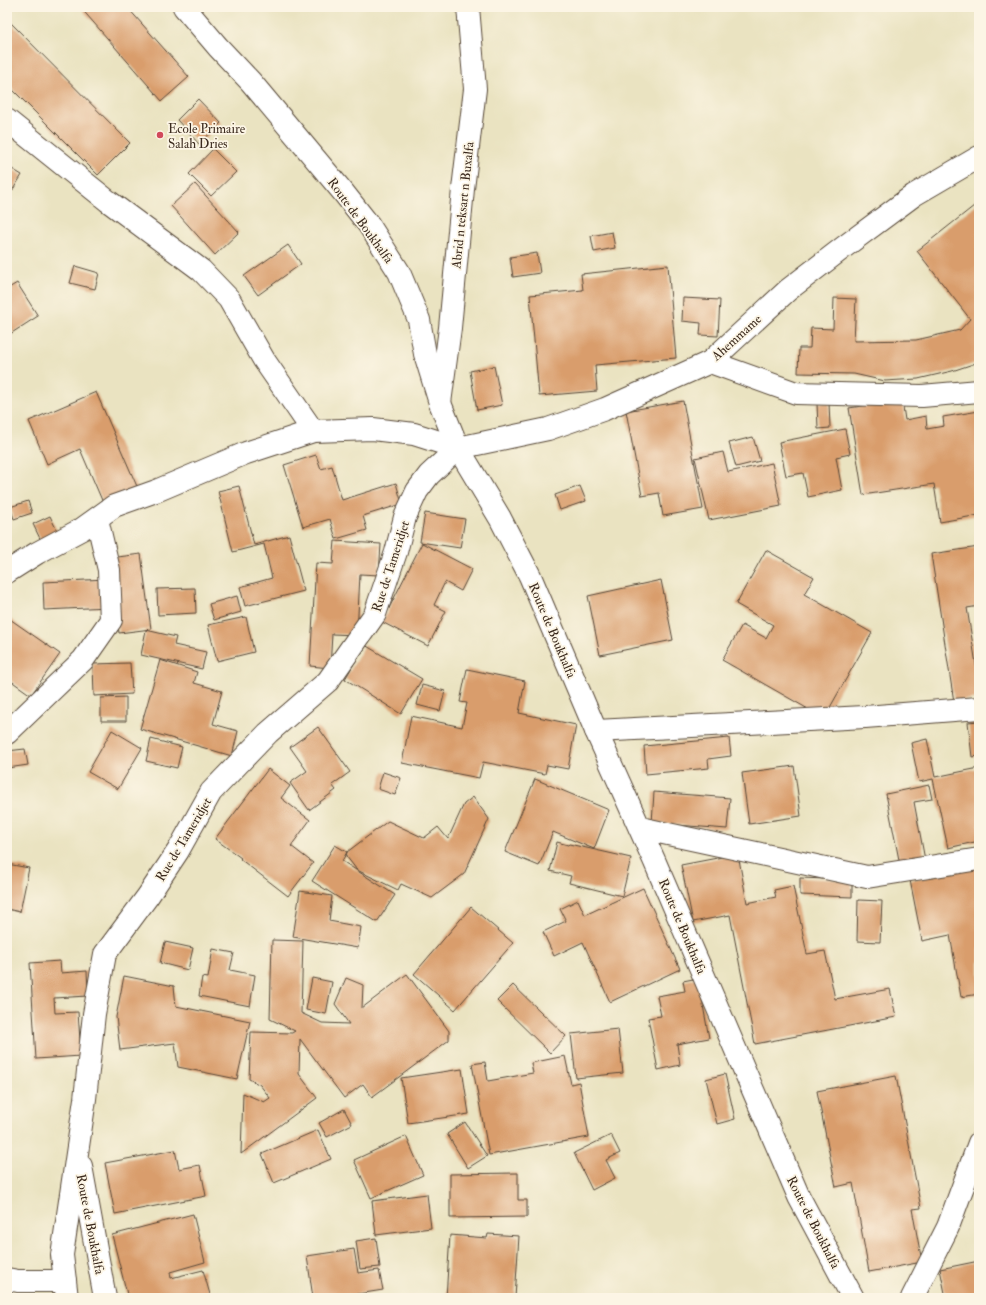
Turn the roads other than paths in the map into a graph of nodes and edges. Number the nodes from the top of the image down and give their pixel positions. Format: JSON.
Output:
{"nodes":[{"id":1,"x":184,"y":7,"type":"edge"},
{"id":2,"x":468,"y":7,"type":"edge"},
{"id":3,"x":7,"y":120,"type":"edge"},
{"id":4,"x":979,"y":157,"type":"edge"},
{"id":5,"x":710,"y":362,"type":"junction"},
{"id":6,"x":979,"y":391,"type":"edge"},
{"id":7,"x":440,"y":402,"type":"junction"},
{"id":8,"x":313,"y":431,"type":"junction"},
{"id":9,"x":458,"y":448,"type":"junction"},
{"id":10,"x":97,"y":519,"type":"junction"},
{"id":11,"x":7,"y":572,"type":"edge"},
{"id":12,"x":979,"y":708,"type":"edge"},
{"id":13,"x":596,"y":731,"type":"junction"},
{"id":14,"x":7,"y":733,"type":"edge"},
{"id":15,"x":640,"y":828,"type":"junction"},
{"id":16,"x":979,"y":859,"type":"edge"},
{"id":17,"x":979,"y":1143,"type":"edge"},
{"id":18,"x":77,"y":1149,"type":"junction"},
{"id":19,"x":7,"y":1279,"type":"edge"},
{"id":20,"x":66,"y":1290,"type":"edge"},
{"id":21,"x":105,"y":1298,"type":"edge"},
{"id":22,"x":853,"y":1298,"type":"edge"},
{"id":23,"x":912,"y":1298,"type":"edge"}],
"edges":[{"from":1,"to":7,"type":"street","name":"Route de Boukhalfa"},
{"from":2,"to":7,"type":"street","name":"Abrid n teksart n Buxalfa"},
{"from":3,"to":8,"type":"street"},
{"from":4,"to":5,"type":"street","name":"Ahemmame"},
{"from":5,"to":6,"type":"street"},
{"from":5,"to":9,"type":"street","name":"Ahemmame"},
{"from":7,"to":9,"type":"street","name":"Route de Boukhalfa"},
{"from":8,"to":9,"type":"street"},
{"from":8,"to":10,"type":"street"},
{"from":9,"to":13,"type":"street","name":"Route de Boukhalfa"},
{"from":9,"to":18,"type":"street","name":"Rue de Tameridjet"},
{"from":10,"to":11,"type":"street"},
{"from":10,"to":14,"type":"street"},
{"from":12,"to":13,"type":"street"},
{"from":13,"to":15,"type":"street","name":"Route de Boukhalfa"},
{"from":15,"to":16,"type":"street"},
{"from":15,"to":22,"type":"street","name":"Route de Boukhalfa"},
{"from":17,"to":23,"type":"street"},
{"from":18,"to":20,"type":"street","name":"Rue de Tameridjet"},
{"from":18,"to":21,"type":"street","name":"Route de Boukhalfa"},
{"from":19,"to":20,"type":"street"}]}
